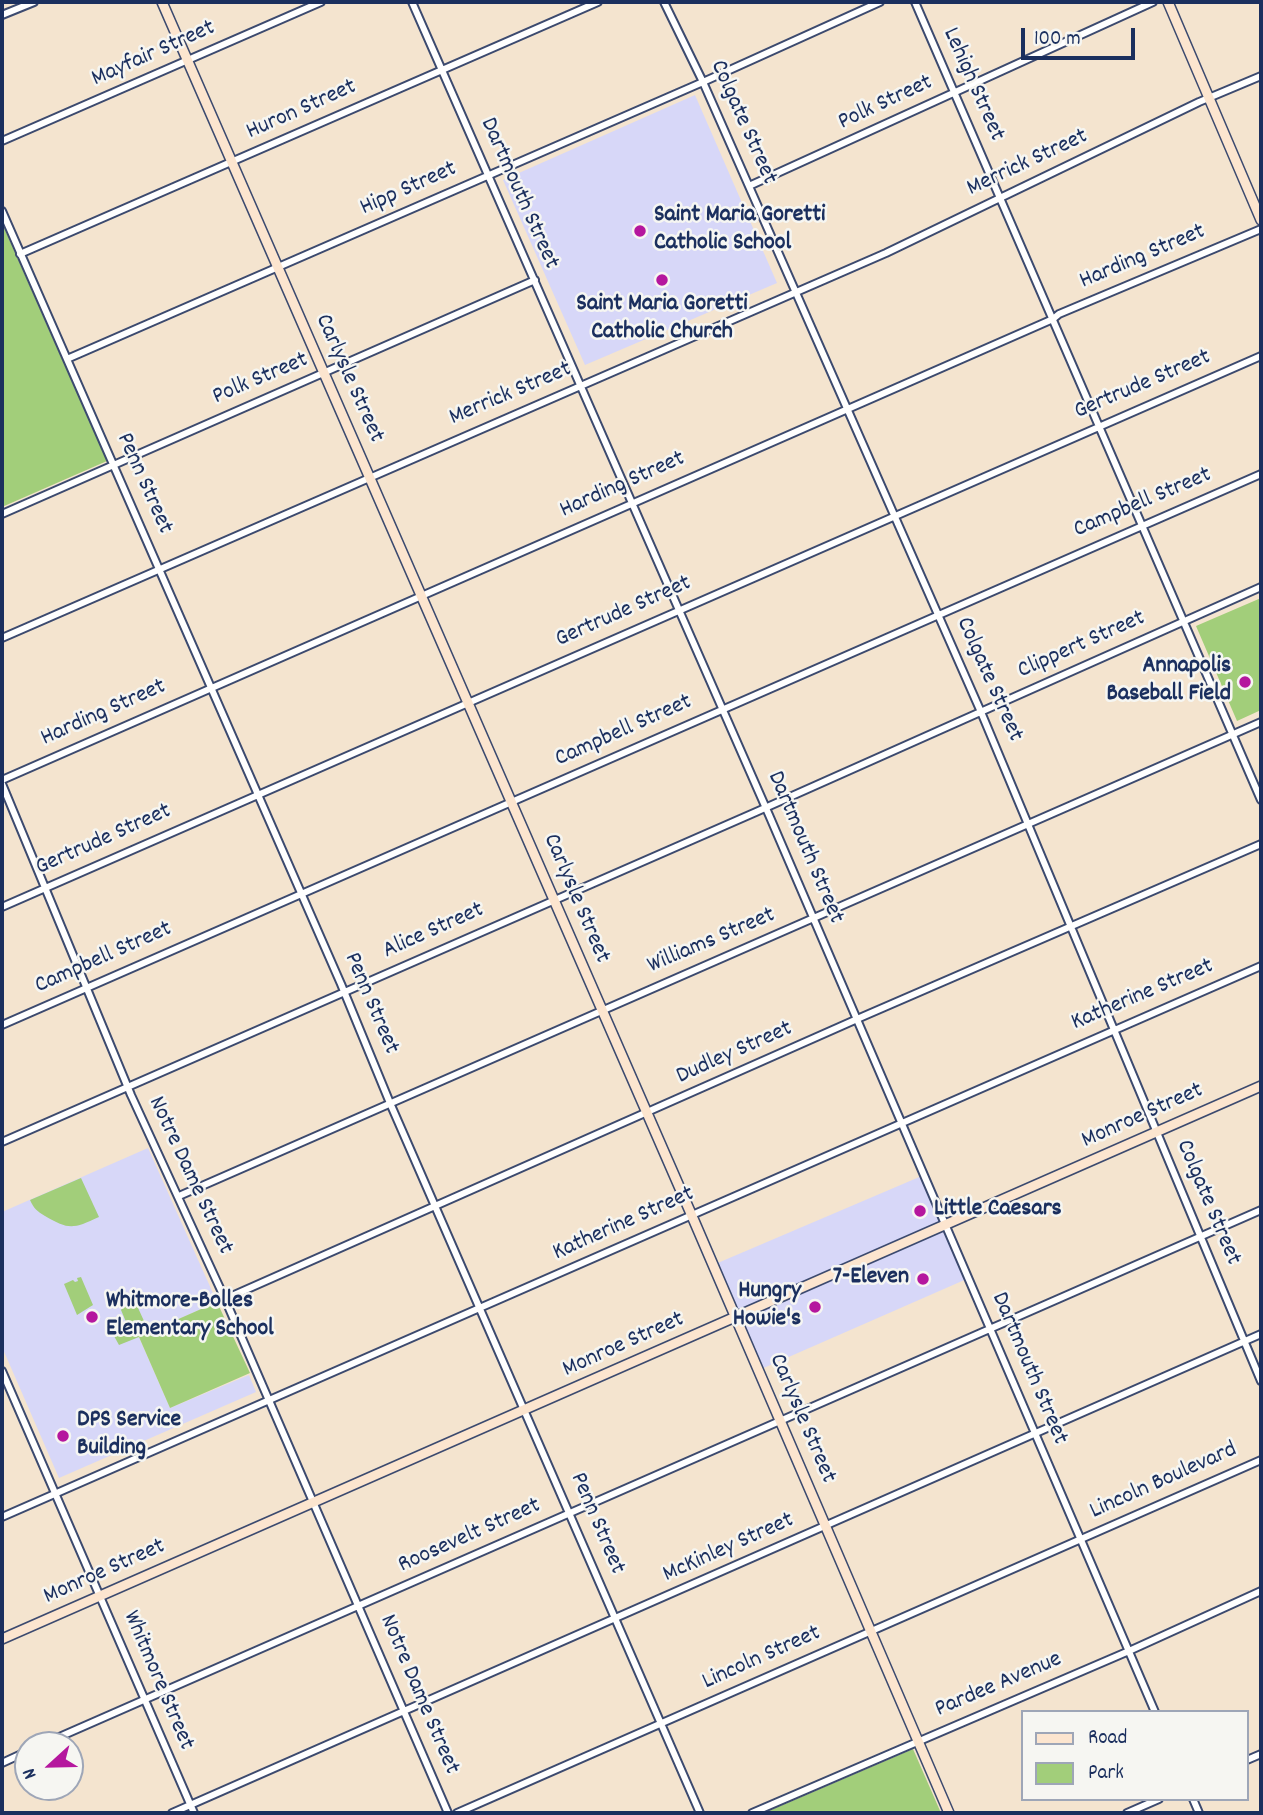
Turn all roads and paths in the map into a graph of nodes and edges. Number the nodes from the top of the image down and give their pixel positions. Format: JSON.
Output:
{"nodes":[{"id":1,"x":34,"y":2,"type":"edge"},
{"id":2,"x":162,"y":2,"type":"edge"},
{"id":3,"x":321,"y":2,"type":"edge"},
{"id":4,"x":412,"y":2,"type":"edge"},
{"id":5,"x":598,"y":2,"type":"edge"},
{"id":6,"x":664,"y":2,"type":"edge"},
{"id":7,"x":880,"y":2,"type":"edge"},
{"id":8,"x":915,"y":2,"type":"edge"},
{"id":9,"x":1153,"y":2,"type":"edge"},
{"id":10,"x":1168,"y":2,"type":"edge"},
{"id":11,"x":2,"y":15,"type":"edge"},
{"id":12,"x":188,"y":61,"type":"junction"},
{"id":13,"x":442,"y":70,"type":"junction"},
{"id":14,"x":1261,"y":76,"type":"edge"},
{"id":15,"x":703,"y":82,"type":"junction"},
{"id":16,"x":955,"y":93,"type":"junction"},
{"id":17,"x":1208,"y":99,"type":"junction"},
{"id":18,"x":2,"y":142,"type":"edge"},
{"id":19,"x":233,"y":162,"type":"junction"},
{"id":20,"x":489,"y":175,"type":"junction"},
{"id":21,"x":749,"y":186,"type":"junction"},
{"id":22,"x":1001,"y":198,"type":"junction"},
{"id":23,"x":2,"y":211,"type":"edge"},
{"id":24,"x":1261,"y":220,"type":"edge"},
{"id":25,"x":1261,"y":229,"type":"edge"},
{"id":26,"x":20,"y":254,"type":"junction"},
{"id":27,"x":278,"y":268,"type":"junction"},
{"id":28,"x":535,"y":280,"type":"junction"},
{"id":29,"x":795,"y":292,"type":"junction"},
{"id":30,"x":1053,"y":319,"type":"junction"},
{"id":31,"x":1261,"y":356,"type":"edge"},
{"id":32,"x":67,"y":359,"type":"junction"},
{"id":33,"x":325,"y":373,"type":"junction"},
{"id":34,"x":581,"y":385,"type":"junction"},
{"id":35,"x":847,"y":408,"type":"junction"},
{"id":36,"x":1099,"y":426,"type":"junction"},
{"id":37,"x":114,"y":464,"type":"junction"},
{"id":38,"x":1261,"y":474,"type":"edge"},
{"id":39,"x":370,"y":476,"type":"junction"},
{"id":40,"x":632,"y":502,"type":"junction"},
{"id":41,"x":2,"y":514,"type":"edge"},
{"id":42,"x":894,"y":516,"type":"junction"},
{"id":43,"x":1142,"y":525,"type":"junction"},
{"id":44,"x":159,"y":568,"type":"junction"},
{"id":45,"x":1261,"y":587,"type":"edge"},
{"id":46,"x":422,"y":596,"type":"junction"},
{"id":47,"x":679,"y":610,"type":"junction"},
{"id":48,"x":938,"y":614,"type":"junction"},
{"id":49,"x":1184,"y":621,"type":"junction"},
{"id":50,"x":2,"y":638,"type":"edge"},
{"id":51,"x":212,"y":688,"type":"junction"},
{"id":52,"x":468,"y":702,"type":"junction"},
{"id":53,"x":722,"y":709,"type":"junction"},
{"id":54,"x":981,"y":712,"type":"junction"},
{"id":55,"x":1261,"y":722,"type":"edge"},
{"id":56,"x":1233,"y":735,"type":"junction"},
{"id":57,"x":2,"y":782,"type":"edge"},
{"id":58,"x":259,"y":795,"type":"junction"},
{"id":59,"x":1261,"y":800,"type":"edge"},
{"id":60,"x":512,"y":803,"type":"junction"},
{"id":61,"x":765,"y":808,"type":"junction"},
{"id":62,"x":1028,"y":823,"type":"junction"},
{"id":63,"x":1261,"y":844,"type":"edge"},
{"id":64,"x":45,"y":888,"type":"junction"},
{"id":65,"x":302,"y":894,"type":"junction"},
{"id":66,"x":554,"y":900,"type":"junction"},
{"id":67,"x":2,"y":907,"type":"edge"},
{"id":68,"x":813,"y":919,"type":"junction"},
{"id":69,"x":1070,"y":926,"type":"junction"},
{"id":70,"x":1261,"y":966,"type":"edge"},
{"id":71,"x":86,"y":987,"type":"junction"},
{"id":72,"x":345,"y":993,"type":"junction"},
{"id":73,"x":602,"y":1011,"type":"junction"},
{"id":74,"x":857,"y":1020,"type":"junction"},
{"id":75,"x":2,"y":1025,"type":"edge"},
{"id":76,"x":1113,"y":1030,"type":"junction"},
{"id":77,"x":128,"y":1086,"type":"junction"},
{"id":78,"x":1261,"y":1086,"type":"edge"},
{"id":79,"x":390,"y":1103,"type":"junction"},
{"id":80,"x":647,"y":1114,"type":"junction"},
{"id":81,"x":902,"y":1124,"type":"junction"},
{"id":82,"x":1156,"y":1132,"type":"junction"},
{"id":83,"x":2,"y":1142,"type":"edge"},
{"id":84,"x":179,"y":1196,"type":"junction"},
{"id":85,"x":436,"y":1207,"type":"junction"},
{"id":86,"x":1261,"y":1210,"type":"edge"},
{"id":87,"x":692,"y":1216,"type":"junction"},
{"id":88,"x":946,"y":1225,"type":"junction"},
{"id":89,"x":1200,"y":1237,"type":"junction"},
{"id":90,"x":225,"y":1299,"type":"junction"},
{"id":91,"x":481,"y":1309,"type":"junction"},
{"id":92,"x":736,"y":1318,"type":"junction"},
{"id":93,"x":991,"y":1329,"type":"junction"},
{"id":94,"x":1261,"y":1334,"type":"edge"},
{"id":95,"x":1245,"y":1342,"type":"junction"},
{"id":96,"x":2,"y":1371,"type":"edge"},
{"id":97,"x":1261,"y":1381,"type":"edge"},
{"id":98,"x":270,"y":1401,"type":"junction"},
{"id":99,"x":525,"y":1410,"type":"junction"},
{"id":100,"x":780,"y":1421,"type":"junction"},
{"id":101,"x":1035,"y":1434,"type":"junction"},
{"id":102,"x":1261,"y":1460,"type":"edge"},
{"id":103,"x":55,"y":1493,"type":"junction"},
{"id":104,"x":314,"y":1503,"type":"junction"},
{"id":105,"x":570,"y":1514,"type":"junction"},
{"id":106,"x":2,"y":1517,"type":"edge"},
{"id":107,"x":826,"y":1527,"type":"junction"},
{"id":108,"x":1082,"y":1540,"type":"junction"},
{"id":109,"x":1261,"y":1591,"type":"edge"},
{"id":110,"x":99,"y":1596,"type":"junction"},
{"id":111,"x":359,"y":1606,"type":"junction"},
{"id":112,"x":615,"y":1619,"type":"junction"},
{"id":113,"x":872,"y":1632,"type":"junction"},
{"id":114,"x":2,"y":1639,"type":"edge"},
{"id":115,"x":1129,"y":1651,"type":"junction"},
{"id":116,"x":145,"y":1700,"type":"junction"},
{"id":117,"x":1154,"y":1710,"type":"edge"},
{"id":118,"x":404,"y":1712,"type":"junction"},
{"id":119,"x":661,"y":1724,"type":"junction"},
{"id":120,"x":73,"y":1731,"type":"edge"},
{"id":121,"x":919,"y":1742,"type":"junction"},
{"id":122,"x":1154,"y":1801,"type":"edge"},
{"id":123,"x":190,"y":1805,"type":"junction"},
{"id":124,"x":172,"y":1813,"type":"edge"},
{"id":125,"x":194,"y":1813,"type":"edge"},
{"id":126,"x":448,"y":1813,"type":"edge"},
{"id":127,"x":457,"y":1813,"type":"edge"},
{"id":128,"x":700,"y":1813,"type":"edge"},
{"id":129,"x":752,"y":1813,"type":"edge"},
{"id":130,"x":949,"y":1813,"type":"edge"},
{"id":131,"x":1127,"y":1813,"type":"edge"}],
"edges":[{"from":1,"to":11,"type":"street"},
{"from":2,"to":12,"type":"street","name":"Carlysle Street"},
{"from":3,"to":12,"type":"street","name":"Mayfair Street"},
{"from":4,"to":13,"type":"street","name":"Dartmouth Street"},
{"from":5,"to":13,"type":"street","name":"Huron Street"},
{"from":6,"to":15,"type":"street","name":"Colgate Street"},
{"from":7,"to":15,"type":"street","name":"Hipp Street"},
{"from":8,"to":16,"type":"street","name":"Lehigh Street"},
{"from":9,"to":16,"type":"street","name":"Polk Street"},
{"from":10,"to":17,"type":"street"},
{"from":12,"to":18,"type":"street","name":"Mayfair Street"},
{"from":12,"to":19,"type":"street","name":"Carlysle Street"},
{"from":13,"to":19,"type":"street","name":"Huron Street"},
{"from":13,"to":20,"type":"street","name":"Dartmouth Street"},
{"from":14,"to":17,"type":"street","name":"Merrick Street"},
{"from":15,"to":20,"type":"street","name":"Hipp Street"},
{"from":15,"to":21,"type":"street","name":"Colgate Street"},
{"from":16,"to":21,"type":"street","name":"Polk Street"},
{"from":16,"to":22,"type":"street","name":"Lehigh Street"},
{"from":17,"to":22,"type":"street","name":"Merrick Street"},
{"from":17,"to":24,"type":"street"},
{"from":19,"to":26,"type":"street","name":"Huron Street"},
{"from":19,"to":27,"type":"street","name":"Carlysle Street"},
{"from":20,"to":27,"type":"street","name":"Hipp Street"},
{"from":20,"to":28,"type":"street","name":"Dartmouth Street"},
{"from":21,"to":29,"type":"street","name":"Colgate Street"},
{"from":22,"to":29,"type":"street","name":"Merrick Street"},
{"from":22,"to":30,"type":"street","name":"Lehigh Street"},
{"from":23,"to":26,"type":"street","name":"Penn Street"},
{"from":25,"to":30,"type":"street","name":"Harding Street"},
{"from":26,"to":32,"type":"street","name":"Penn Street"},
{"from":27,"to":32,"type":"street","name":"Hipp Street"},
{"from":27,"to":33,"type":"street","name":"Carlysle Street"},
{"from":28,"to":33,"type":"street","name":"Polk Street"},
{"from":28,"to":34,"type":"street","name":"Dartmouth Street"},
{"from":29,"to":34,"type":"street","name":"Merrick Street"},
{"from":29,"to":35,"type":"street","name":"Colgate Street"},
{"from":30,"to":35,"type":"street","name":"Harding Street"},
{"from":30,"to":36,"type":"street","name":"Lehigh Street"},
{"from":31,"to":36,"type":"street","name":"Gertrude Street"},
{"from":32,"to":37,"type":"street","name":"Penn Street"},
{"from":33,"to":37,"type":"street","name":"Polk Street"},
{"from":33,"to":39,"type":"street","name":"Carlysle Street"},
{"from":34,"to":39,"type":"street","name":"Merrick Street"},
{"from":34,"to":40,"type":"street","name":"Dartmouth Street"},
{"from":35,"to":40,"type":"street","name":"Harding Street"},
{"from":35,"to":42,"type":"street","name":"Colgate Street"},
{"from":36,"to":42,"type":"street","name":"Gertrude Street"},
{"from":36,"to":43,"type":"street","name":"Lehigh Street"},
{"from":37,"to":41,"type":"street","name":"Polk Street"},
{"from":37,"to":44,"type":"street","name":"Penn Street"},
{"from":38,"to":43,"type":"street","name":"Campbell Street"},
{"from":39,"to":44,"type":"street","name":"Merrick Street"},
{"from":39,"to":46,"type":"street","name":"Carlysle Street"},
{"from":40,"to":46,"type":"street","name":"Harding Street"},
{"from":40,"to":47,"type":"street","name":"Dartmouth Street"},
{"from":42,"to":47,"type":"street","name":"Gertrude Street"},
{"from":42,"to":48,"type":"street","name":"Colgate Street"},
{"from":43,"to":48,"type":"street","name":"Campbell Street"},
{"from":43,"to":49,"type":"street","name":"Lehigh Street"},
{"from":44,"to":50,"type":"street","name":"Merrick Street"},
{"from":44,"to":51,"type":"street","name":"Penn Street"},
{"from":45,"to":49,"type":"street","name":"Clippert Street"},
{"from":46,"to":51,"type":"street","name":"Harding Street"},
{"from":46,"to":52,"type":"street","name":"Carlysle Street"},
{"from":47,"to":52,"type":"street","name":"Gertrude Street"},
{"from":47,"to":53,"type":"street","name":"Dartmouth Street"},
{"from":48,"to":53,"type":"street","name":"Campbell Street"},
{"from":48,"to":54,"type":"street","name":"Colgate Street"},
{"from":49,"to":54,"type":"street","name":"Clippert Street"},
{"from":49,"to":56,"type":"street","name":"Lehigh Street"},
{"from":51,"to":57,"type":"street","name":"Harding Street"},
{"from":51,"to":58,"type":"street","name":"Penn Street"},
{"from":52,"to":58,"type":"street","name":"Gertrude Street"},
{"from":52,"to":60,"type":"street","name":"Carlysle Street"},
{"from":53,"to":60,"type":"street","name":"Campbell Street"},
{"from":53,"to":61,"type":"street","name":"Dartmouth Street"},
{"from":54,"to":61,"type":"street","name":"Clippert Street"},
{"from":54,"to":62,"type":"street","name":"Colgate Street"},
{"from":55,"to":56,"type":"street","name":"Williams Street"},
{"from":56,"to":59,"type":"street","name":"Lehigh Street"},
{"from":56,"to":62,"type":"street","name":"Williams Street"},
{"from":57,"to":64,"type":"street","name":"Notre Dame Street"},
{"from":58,"to":64,"type":"street","name":"Gertrude Street"},
{"from":58,"to":65,"type":"street","name":"Penn Street"},
{"from":60,"to":65,"type":"street","name":"Campbell Street"},
{"from":60,"to":66,"type":"street","name":"Carlysle Street"},
{"from":61,"to":66,"type":"street","name":"Alice Street"},
{"from":61,"to":68,"type":"street","name":"Dartmouth Street"},
{"from":62,"to":68,"type":"street","name":"Williams Street"},
{"from":62,"to":69,"type":"street","name":"Colgate Street"},
{"from":63,"to":69,"type":"street","name":"Dudley Street"},
{"from":64,"to":67,"type":"street","name":"Gertrude Street"},
{"from":64,"to":71,"type":"street","name":"Notre Dame Street"},
{"from":65,"to":71,"type":"street","name":"Campbell Street"},
{"from":65,"to":72,"type":"street","name":"Penn Street"},
{"from":66,"to":72,"type":"street","name":"Alice Street"},
{"from":66,"to":73,"type":"street","name":"Carlysle Street"},
{"from":68,"to":73,"type":"street","name":"Williams Street"},
{"from":68,"to":74,"type":"street","name":"Dartmouth Street"},
{"from":69,"to":74,"type":"street","name":"Dudley Street"},
{"from":69,"to":76,"type":"street","name":"Colgate Street"},
{"from":70,"to":76,"type":"street","name":"Katherine Street"},
{"from":71,"to":75,"type":"street","name":"Campbell Street"},
{"from":71,"to":77,"type":"street","name":"Notre Dame Street"},
{"from":72,"to":77,"type":"street","name":"Alice Street"},
{"from":72,"to":79,"type":"street","name":"Penn Street"},
{"from":73,"to":79,"type":"street","name":"Williams Street"},
{"from":73,"to":80,"type":"street","name":"Carlysle Street"},
{"from":74,"to":80,"type":"street","name":"Dudley Street"},
{"from":74,"to":81,"type":"street","name":"Dartmouth Street"},
{"from":76,"to":81,"type":"street","name":"Katherine Street"},
{"from":76,"to":82,"type":"street","name":"Colgate Street"},
{"from":77,"to":83,"type":"street","name":"Alice Street"},
{"from":77,"to":84,"type":"street","name":"Notre Dame Street"},
{"from":78,"to":82,"type":"street","name":"Monroe Street"},
{"from":79,"to":84,"type":"street","name":"Williams Street"},
{"from":79,"to":85,"type":"street","name":"Penn Street"},
{"from":80,"to":85,"type":"street","name":"Dudley Street"},
{"from":80,"to":87,"type":"street","name":"Carlysle Street"},
{"from":81,"to":87,"type":"street","name":"Katherine Street"},
{"from":81,"to":88,"type":"street","name":"Dartmouth Street"},
{"from":82,"to":88,"type":"street","name":"Monroe Street"},
{"from":82,"to":89,"type":"street","name":"Colgate Street"},
{"from":84,"to":90,"type":"street","name":"Notre Dame Street"},
{"from":85,"to":90,"type":"street","name":"Dudley Street"},
{"from":85,"to":91,"type":"street","name":"Penn Street"},
{"from":86,"to":89,"type":"street","name":"Roosevelt Street"},
{"from":87,"to":91,"type":"street","name":"Katherine Street"},
{"from":87,"to":92,"type":"street","name":"Carlysle Street"},
{"from":88,"to":92,"type":"street","name":"Monroe Street"},
{"from":88,"to":93,"type":"street","name":"Dartmouth Street"},
{"from":89,"to":93,"type":"street","name":"Roosevelt Street"},
{"from":89,"to":95,"type":"street","name":"Colgate Street"},
{"from":90,"to":98,"type":"street","name":"Notre Dame Street"},
{"from":91,"to":98,"type":"street","name":"Katherine Street"},
{"from":91,"to":99,"type":"street","name":"Penn Street"},
{"from":92,"to":99,"type":"street","name":"Monroe Street"},
{"from":92,"to":100,"type":"street","name":"Carlysle Street"},
{"from":93,"to":100,"type":"street","name":"Roosevelt Street"},
{"from":93,"to":101,"type":"street","name":"Dartmouth Street"},
{"from":94,"to":95,"type":"street","name":"McKinley Street"},
{"from":95,"to":97,"type":"street","name":"Colgate Street"},
{"from":95,"to":101,"type":"street","name":"McKinley Street"},
{"from":96,"to":103,"type":"street","name":"Whitmore Street"},
{"from":98,"to":103,"type":"street","name":"Katherine Street"},
{"from":98,"to":104,"type":"street","name":"Notre Dame Street"},
{"from":99,"to":104,"type":"street","name":"Monroe Street"},
{"from":99,"to":105,"type":"street","name":"Penn Street"},
{"from":100,"to":105,"type":"street","name":"Roosevelt Street"},
{"from":100,"to":107,"type":"street","name":"Carlysle Street"},
{"from":101,"to":107,"type":"street","name":"McKinley Street"},
{"from":101,"to":108,"type":"street","name":"Dartmouth Street"},
{"from":102,"to":108,"type":"street","name":"Lincoln Boulevard"},
{"from":103,"to":106,"type":"street","name":"Katherine Street"},
{"from":103,"to":110,"type":"street","name":"Whitmore Street"},
{"from":104,"to":110,"type":"street","name":"Monroe Street"},
{"from":104,"to":111,"type":"street","name":"Notre Dame Street"},
{"from":105,"to":111,"type":"street","name":"Roosevelt Street"},
{"from":105,"to":112,"type":"street","name":"Penn Street"},
{"from":107,"to":112,"type":"street","name":"McKinley Street"},
{"from":107,"to":113,"type":"street","name":"Carlysle Street"},
{"from":108,"to":113,"type":"street","name":"Lincoln Street"},
{"from":108,"to":115,"type":"street","name":"Dartmouth Street"},
{"from":109,"to":115,"type":"street","name":"Pardee Avenue"},
{"from":110,"to":114,"type":"street","name":"Monroe Street"},
{"from":110,"to":116,"type":"street","name":"Whitmore Street"},
{"from":111,"to":116,"type":"street","name":"Roosevelt Street"},
{"from":111,"to":118,"type":"street","name":"Notre Dame Street"},
{"from":112,"to":118,"type":"street","name":"McKinley Street"},
{"from":112,"to":119,"type":"street","name":"Penn Street"},
{"from":113,"to":119,"type":"street","name":"Lincoln Street"},
{"from":113,"to":121,"type":"street","name":"Carlysle Street"},
{"from":115,"to":117,"type":"street","name":"Dartmouth Street"},
{"from":115,"to":121,"type":"street","name":"Pardee Avenue"},
{"from":116,"to":120,"type":"street","name":"Roosevelt Street"},
{"from":116,"to":123,"type":"street","name":"Whitmore Street"},
{"from":118,"to":123,"type":"street","name":"McKinley Street"},
{"from":118,"to":126,"type":"street","name":"Notre Dame Street"},
{"from":119,"to":127,"type":"street","name":"Lincoln Street"},
{"from":119,"to":128,"type":"street","name":"Penn Street"},
{"from":121,"to":129,"type":"street","name":"Pardee Avenue"},
{"from":121,"to":130,"type":"street","name":"Carlysle Street"},
{"from":122,"to":131,"type":"street"},
{"from":123,"to":124,"type":"street","name":"McKinley Street"},
{"from":123,"to":125,"type":"street","name":"Whitmore Street"}]}
